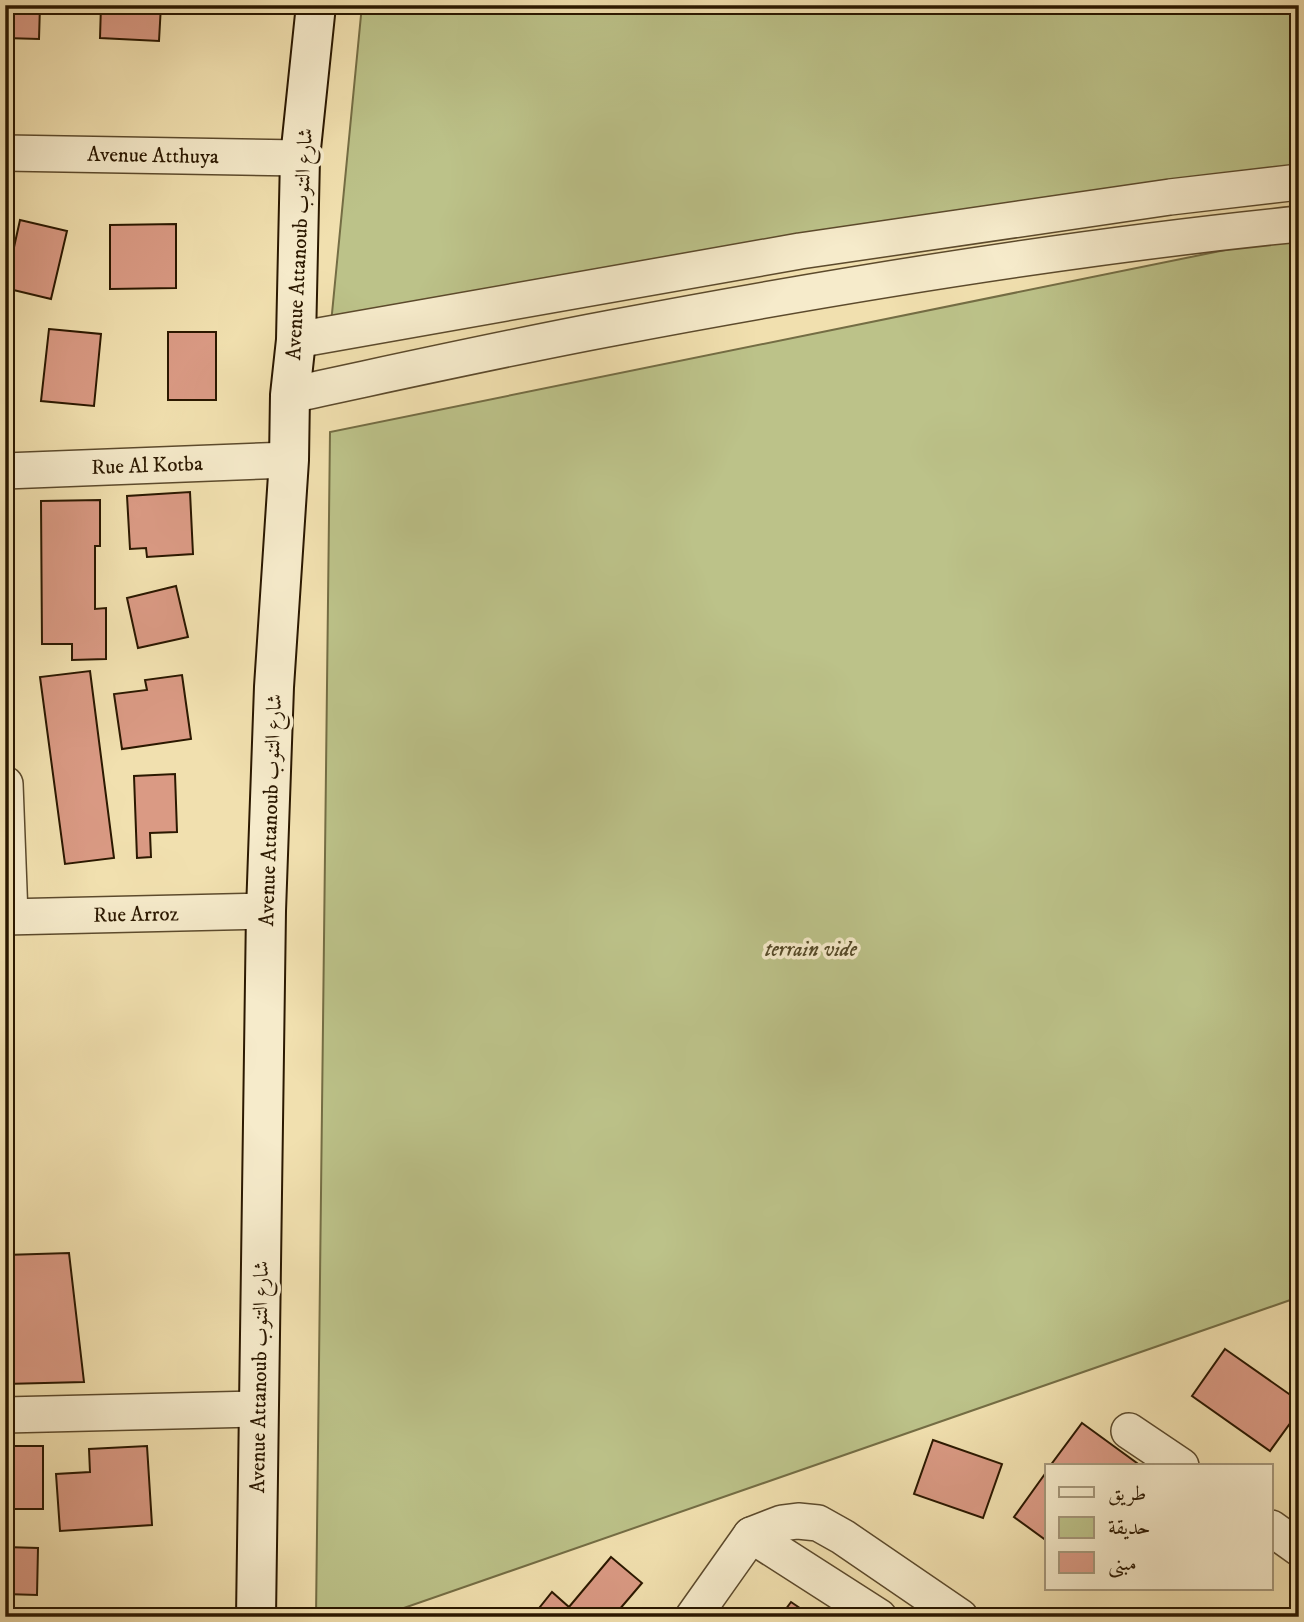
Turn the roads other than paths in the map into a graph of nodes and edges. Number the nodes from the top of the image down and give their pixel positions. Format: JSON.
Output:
{"nodes":[{"id":1,"x":316,"y":5,"type":"edge"},
{"id":2,"x":5,"y":153,"type":"edge"},
{"id":3,"x":300,"y":158,"type":"junction"},
{"id":4,"x":1299,"y":182,"type":"edge"},
{"id":5,"x":1299,"y":224,"type":"edge"},
{"id":6,"x":296,"y":340,"type":"junction"},
{"id":7,"x":290,"y":395,"type":"junction"},
{"id":8,"x":289,"y":460,"type":"junction"},
{"id":9,"x":5,"y":471,"type":"edge"},
{"id":10,"x":5,"y":784,"type":"edge"},
{"id":11,"x":266,"y":911,"type":"junction"},
{"id":12,"x":8,"y":916,"type":"edge"},
{"id":13,"x":259,"y":1409,"type":"junction"},
{"id":14,"x":5,"y":1415,"type":"edge"},
{"id":15,"x":1129,"y":1431,"type":"dead end"},
{"id":16,"x":1178,"y":1464,"type":"edge"},
{"id":17,"x":1272,"y":1529,"type":"edge"},
{"id":18,"x":751,"y":1535,"type":"junction"},
{"id":19,"x":1299,"y":1548,"type":"edge"},
{"id":20,"x":256,"y":1617,"type":"edge"},
{"id":21,"x":693,"y":1617,"type":"edge"},
{"id":22,"x":879,"y":1617,"type":"edge"},
{"id":23,"x":960,"y":1617,"type":"edge"}],
"edges":[{"from":1,"to":3,"type":"street","name":"Avenue Attanoub شارع التنوب"},
{"from":2,"to":3,"type":"street","name":"Avenue Atthuya"},
{"from":3,"to":6,"type":"street","name":"Avenue Attanoub شارع التنوب"},
{"from":4,"to":6,"type":"street"},
{"from":5,"to":7,"type":"street"},
{"from":6,"to":7,"type":"street","name":"Avenue Attanoub شارع التنوب"},
{"from":7,"to":8,"type":"street","name":"Avenue Attanoub شارع التنوب"},
{"from":8,"to":9,"type":"street","name":"Rue Al Kotba"},
{"from":8,"to":11,"type":"street","name":"Avenue Attanoub شارع التنوب"},
{"from":10,"to":12,"type":"street"},
{"from":11,"to":12,"type":"street","name":"Rue Arroz"},
{"from":11,"to":13,"type":"street","name":"Avenue Attanoub شارع التنوب"},
{"from":13,"to":14,"type":"street"},
{"from":13,"to":20,"type":"street","name":"Avenue Attanoub شارع التنوب"},
{"from":15,"to":16,"type":"street"},
{"from":17,"to":19,"type":"street"},
{"from":18,"to":21,"type":"street"},
{"from":18,"to":22,"type":"street"},
{"from":18,"to":23,"type":"street"}]}
